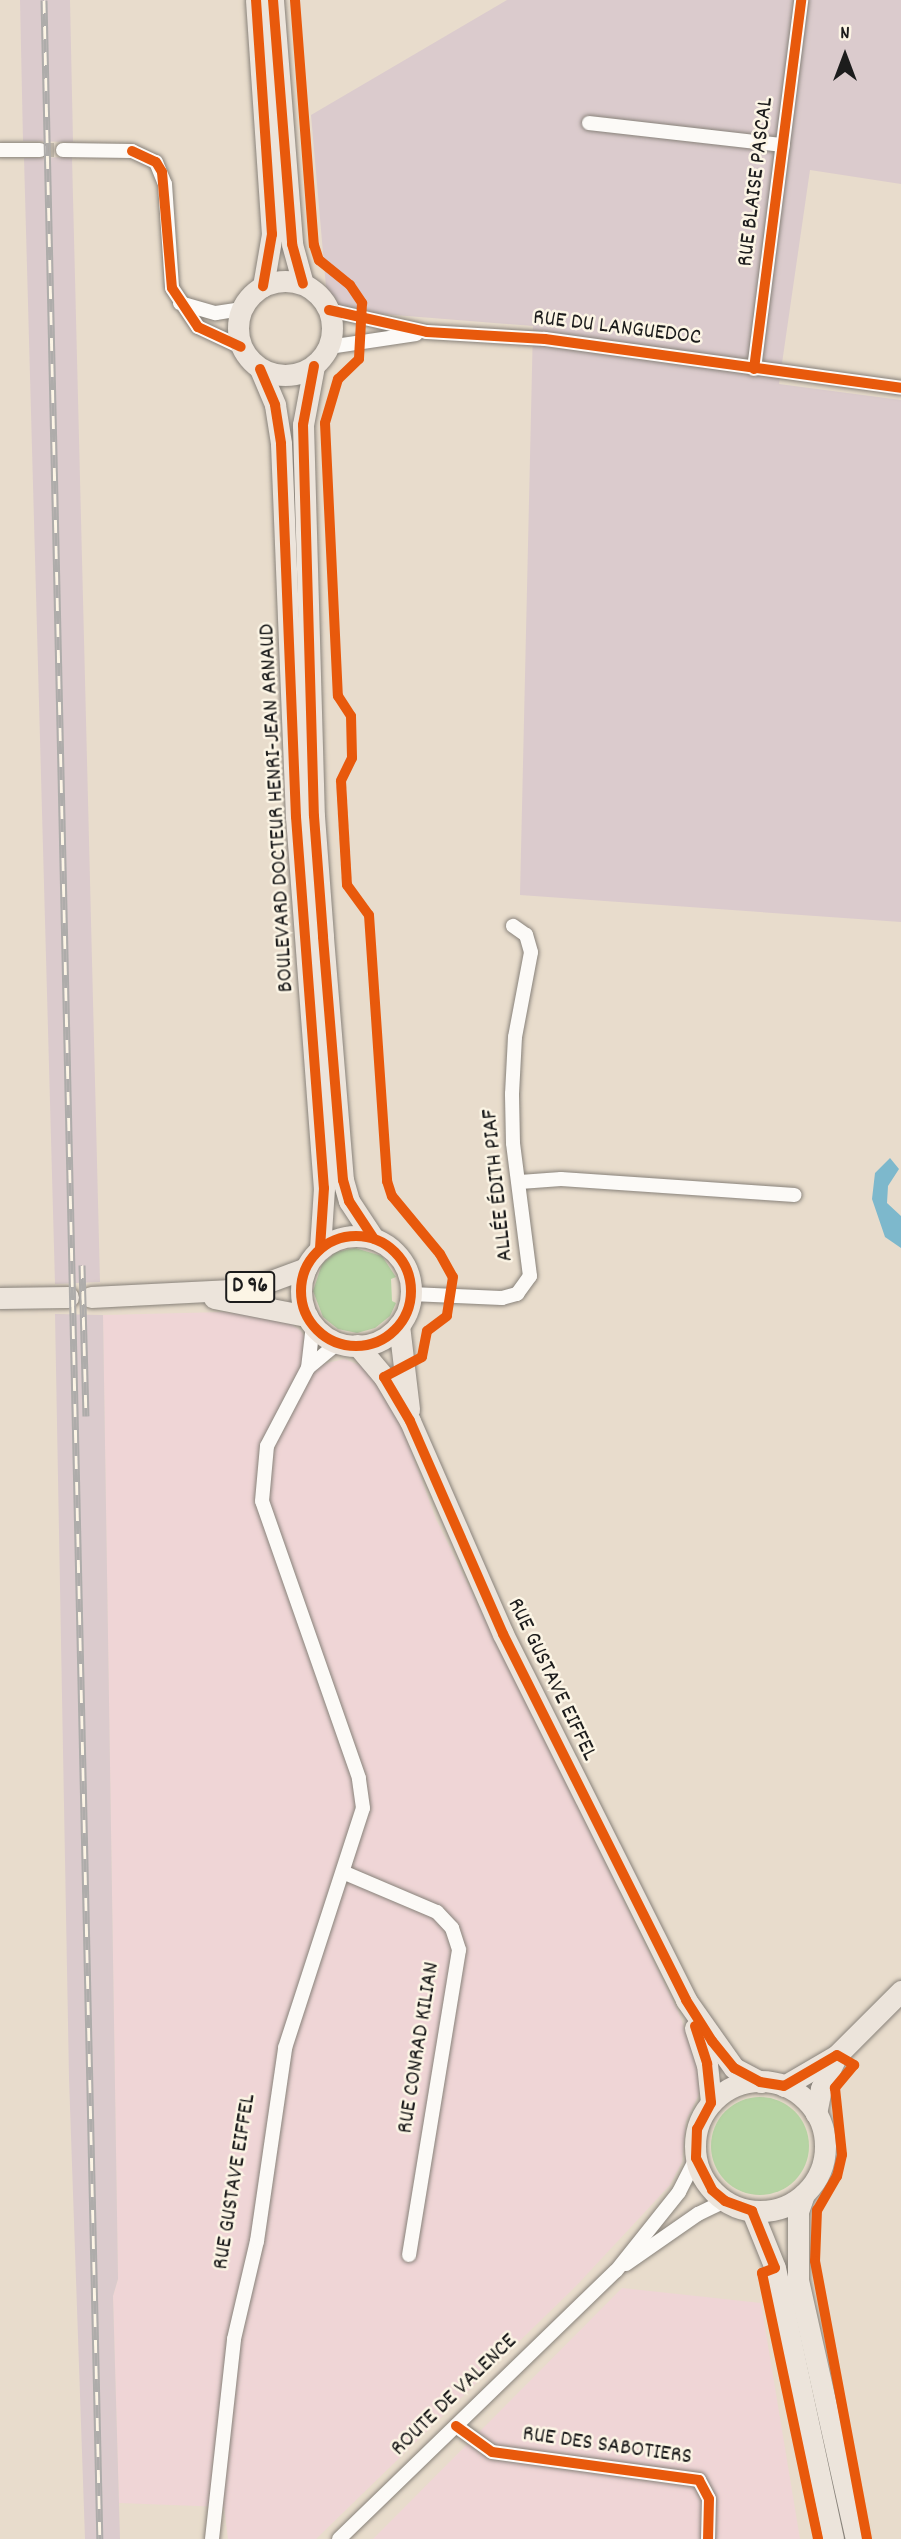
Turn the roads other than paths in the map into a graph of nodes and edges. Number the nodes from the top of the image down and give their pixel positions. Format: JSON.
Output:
{"nodes":[{"id":1,"x":256,"y":0,"type":"edge"},
{"id":2,"x":273,"y":0,"type":"edge"},
{"id":3,"x":802,"y":0,"type":"edge"},
{"id":4,"x":589,"y":123,"type":"dead end"},
{"id":5,"x":783,"y":145,"type":"junction"},
{"id":6,"x":0,"y":150,"type":"edge"},
{"id":7,"x":40,"y":150,"type":"tunnel mouth"},
{"id":8,"x":63,"y":150,"type":"tunnel mouth"},
{"id":9,"x":303,"y":284,"type":"junction"},
{"id":10,"x":263,"y":286,"type":"junction"},
{"id":11,"x":180,"y":303,"type":"junction"},
{"id":12,"x":241,"y":309,"type":"junction"},
{"id":13,"x":329,"y":310,"type":"junction"},
{"id":14,"x":427,"y":332,"type":"junction"},
{"id":15,"x":241,"y":347,"type":"junction"},
{"id":16,"x":329,"y":347,"type":"junction"},
{"id":17,"x":314,"y":366,"type":"junction"},
{"id":18,"x":260,"y":369,"type":"junction"},
{"id":19,"x":754,"y":369,"type":"junction"},
{"id":20,"x":901,"y":388,"type":"edge"},
{"id":21,"x":513,"y":926,"type":"dead end"},
{"id":22,"x":520,"y":1182,"type":"junction"},
{"id":23,"x":794,"y":1195,"type":"dead end"},
{"id":24,"x":374,"y":1239,"type":"junction"},
{"id":25,"x":320,"y":1249,"type":"junction"},
{"id":26,"x":306,"y":1268,"type":"junction"},
{"id":27,"x":411,"y":1294,"type":"junction"},
{"id":28,"x":191,"y":1295,"type":"junction"},
{"id":29,"x":68,"y":1297,"type":"dead end"},
{"id":30,"x":91,"y":1297,"type":"dead end"},
{"id":31,"x":0,"y":1298,"type":"edge"},
{"id":32,"x":310,"y":1321,"type":"junction"},
{"id":33,"x":399,"y":1325,"type":"junction"},
{"id":34,"x":348,"y":1344,"type":"junction"},
{"id":35,"x":308,"y":1368,"type":"junction"},
{"id":36,"x":410,"y":1421,"type":"junction"},
{"id":37,"x":345,"y":1872,"type":"junction"},
{"id":38,"x":901,"y":1991,"type":"edge"},
{"id":39,"x":686,"y":2000,"type":"junction"},
{"id":40,"x":837,"y":2055,"type":"junction"},
{"id":41,"x":760,"y":2082,"type":"junction"},
{"id":42,"x":784,"y":2086,"type":"junction"},
{"id":43,"x":711,"y":2103,"type":"junction"},
{"id":44,"x":816,"y":2114,"type":"junction"},
{"id":45,"x":696,"y":2158,"type":"junction"},
{"id":46,"x":804,"y":2194,"type":"junction"},
{"id":47,"x":725,"y":2201,"type":"junction"},
{"id":48,"x":752,"y":2211,"type":"junction"},
{"id":49,"x":409,"y":2255,"type":"dead end"},
{"id":50,"x":616,"y":2271,"type":"junction"},
{"id":51,"x":456,"y":2426,"type":"junction"},
{"id":52,"x":212,"y":2539,"type":"edge"},
{"id":53,"x":339,"y":2539,"type":"edge"},
{"id":54,"x":708,"y":2539,"type":"edge"},
{"id":55,"x":833,"y":2539,"type":"edge"},
{"id":56,"x":856,"y":2539,"type":"edge"}],
"edges":[{"from":1,"to":10,"type":"main road"},
{"from":2,"to":9,"type":"main road"},
{"from":3,"to":5,"type":"street","name":"RUE BLAISE PASCAL"},
{"from":4,"to":5,"type":"street"},
{"from":5,"to":19,"type":"street","name":"RUE BLAISE PASCAL"},
{"from":6,"to":7,"type":"street"},
{"from":8,"to":11,"type":"street"},
{"from":9,"to":10,"type":"main road"},
{"from":9,"to":13,"type":"main road"},
{"from":10,"to":12,"type":"main road"},
{"from":11,"to":12,"type":"street"},
{"from":11,"to":15,"type":"street"},
{"from":12,"to":15,"type":"main road"},
{"from":13,"to":14,"type":"street","name":"RUE DU LANGUEDOC"},
{"from":13,"to":16,"type":"main road"},
{"from":14,"to":16,"type":"street","name":"RUE DU LANGUEDOC"},
{"from":14,"to":19,"type":"street","name":"RUE DU LANGUEDOC"},
{"from":15,"to":18,"type":"main road"},
{"from":16,"to":17,"type":"main road"},
{"from":17,"to":18,"type":"main road"},
{"from":17,"to":24,"type":"main road","name":"BOULEVARD DOCTEUR HENRI-JEAN ARNAUD"},
{"from":18,"to":25,"type":"main road","name":"BOULEVARD DOCTEUR HENRI-JEAN ARNAUD"},
{"from":19,"to":20,"type":"street","name":"RUE DU LANGUEDOC"},
{"from":21,"to":22,"type":"street","name":"ALLÉE ÉDITH PIAF"},
{"from":22,"to":23,"type":"street"},
{"from":22,"to":27,"type":"street","name":"ALLÉE ÉDITH PIAF"},
{"from":24,"to":25,"type":"main road"},
{"from":24,"to":27,"type":"main road"},
{"from":25,"to":26,"type":"main road"},
{"from":26,"to":28,"type":"main road","number":"D 96"},
{"from":26,"to":32,"type":"main road"},
{"from":27,"to":33,"type":"main road"},
{"from":28,"to":30,"type":"main road","number":"D 96"},
{"from":28,"to":32,"type":"main road","number":"D 96"},
{"from":29,"to":31,"type":"main road"},
{"from":32,"to":34,"type":"main road"},
{"from":32,"to":35,"type":"street","name":"RUE GUSTAVE EIFFEL"},
{"from":33,"to":34,"type":"main road"},
{"from":33,"to":36,"type":"main road","name":"RUE GUSTAVE EIFFEL"},
{"from":34,"to":35,"type":"street","name":"RUE GUSTAVE EIFFEL"},
{"from":34,"to":36,"type":"main road","name":"RUE GUSTAVE EIFFEL"},
{"from":35,"to":37,"type":"street","name":"RUE GUSTAVE EIFFEL"},
{"from":36,"to":39,"type":"main road","name":"RUE GUSTAVE EIFFEL"},
{"from":37,"to":49,"type":"street","name":"RUE CONRAD KILIAN"},
{"from":37,"to":52,"type":"street","name":"RUE GUSTAVE EIFFEL"},
{"from":38,"to":40,"type":"main road"},
{"from":39,"to":41,"type":"main road","name":"RUE GUSTAVE EIFFEL"},
{"from":39,"to":43,"type":"main road","name":"RUE GUSTAVE EIFFEL"},
{"from":40,"to":42,"type":"main road"},
{"from":40,"to":44,"type":"main road"},
{"from":41,"to":42,"type":"main road"},
{"from":41,"to":43,"type":"main road"},
{"from":42,"to":44,"type":"main road"},
{"from":43,"to":45,"type":"main road"},
{"from":44,"to":46,"type":"main road"},
{"from":45,"to":47,"type":"main road"},
{"from":45,"to":50,"type":"street"},
{"from":46,"to":48,"type":"main road"},
{"from":46,"to":56,"type":"main road"},
{"from":47,"to":48,"type":"main road"},
{"from":47,"to":50,"type":"street"},
{"from":48,"to":55,"type":"main road"},
{"from":50,"to":51,"type":"street","name":"ROUTE DE VALENCE"},
{"from":51,"to":53,"type":"street","name":"ROUTE DE VALENCE"},
{"from":51,"to":54,"type":"street","name":"RUE DES SABOTIERS"}]}
